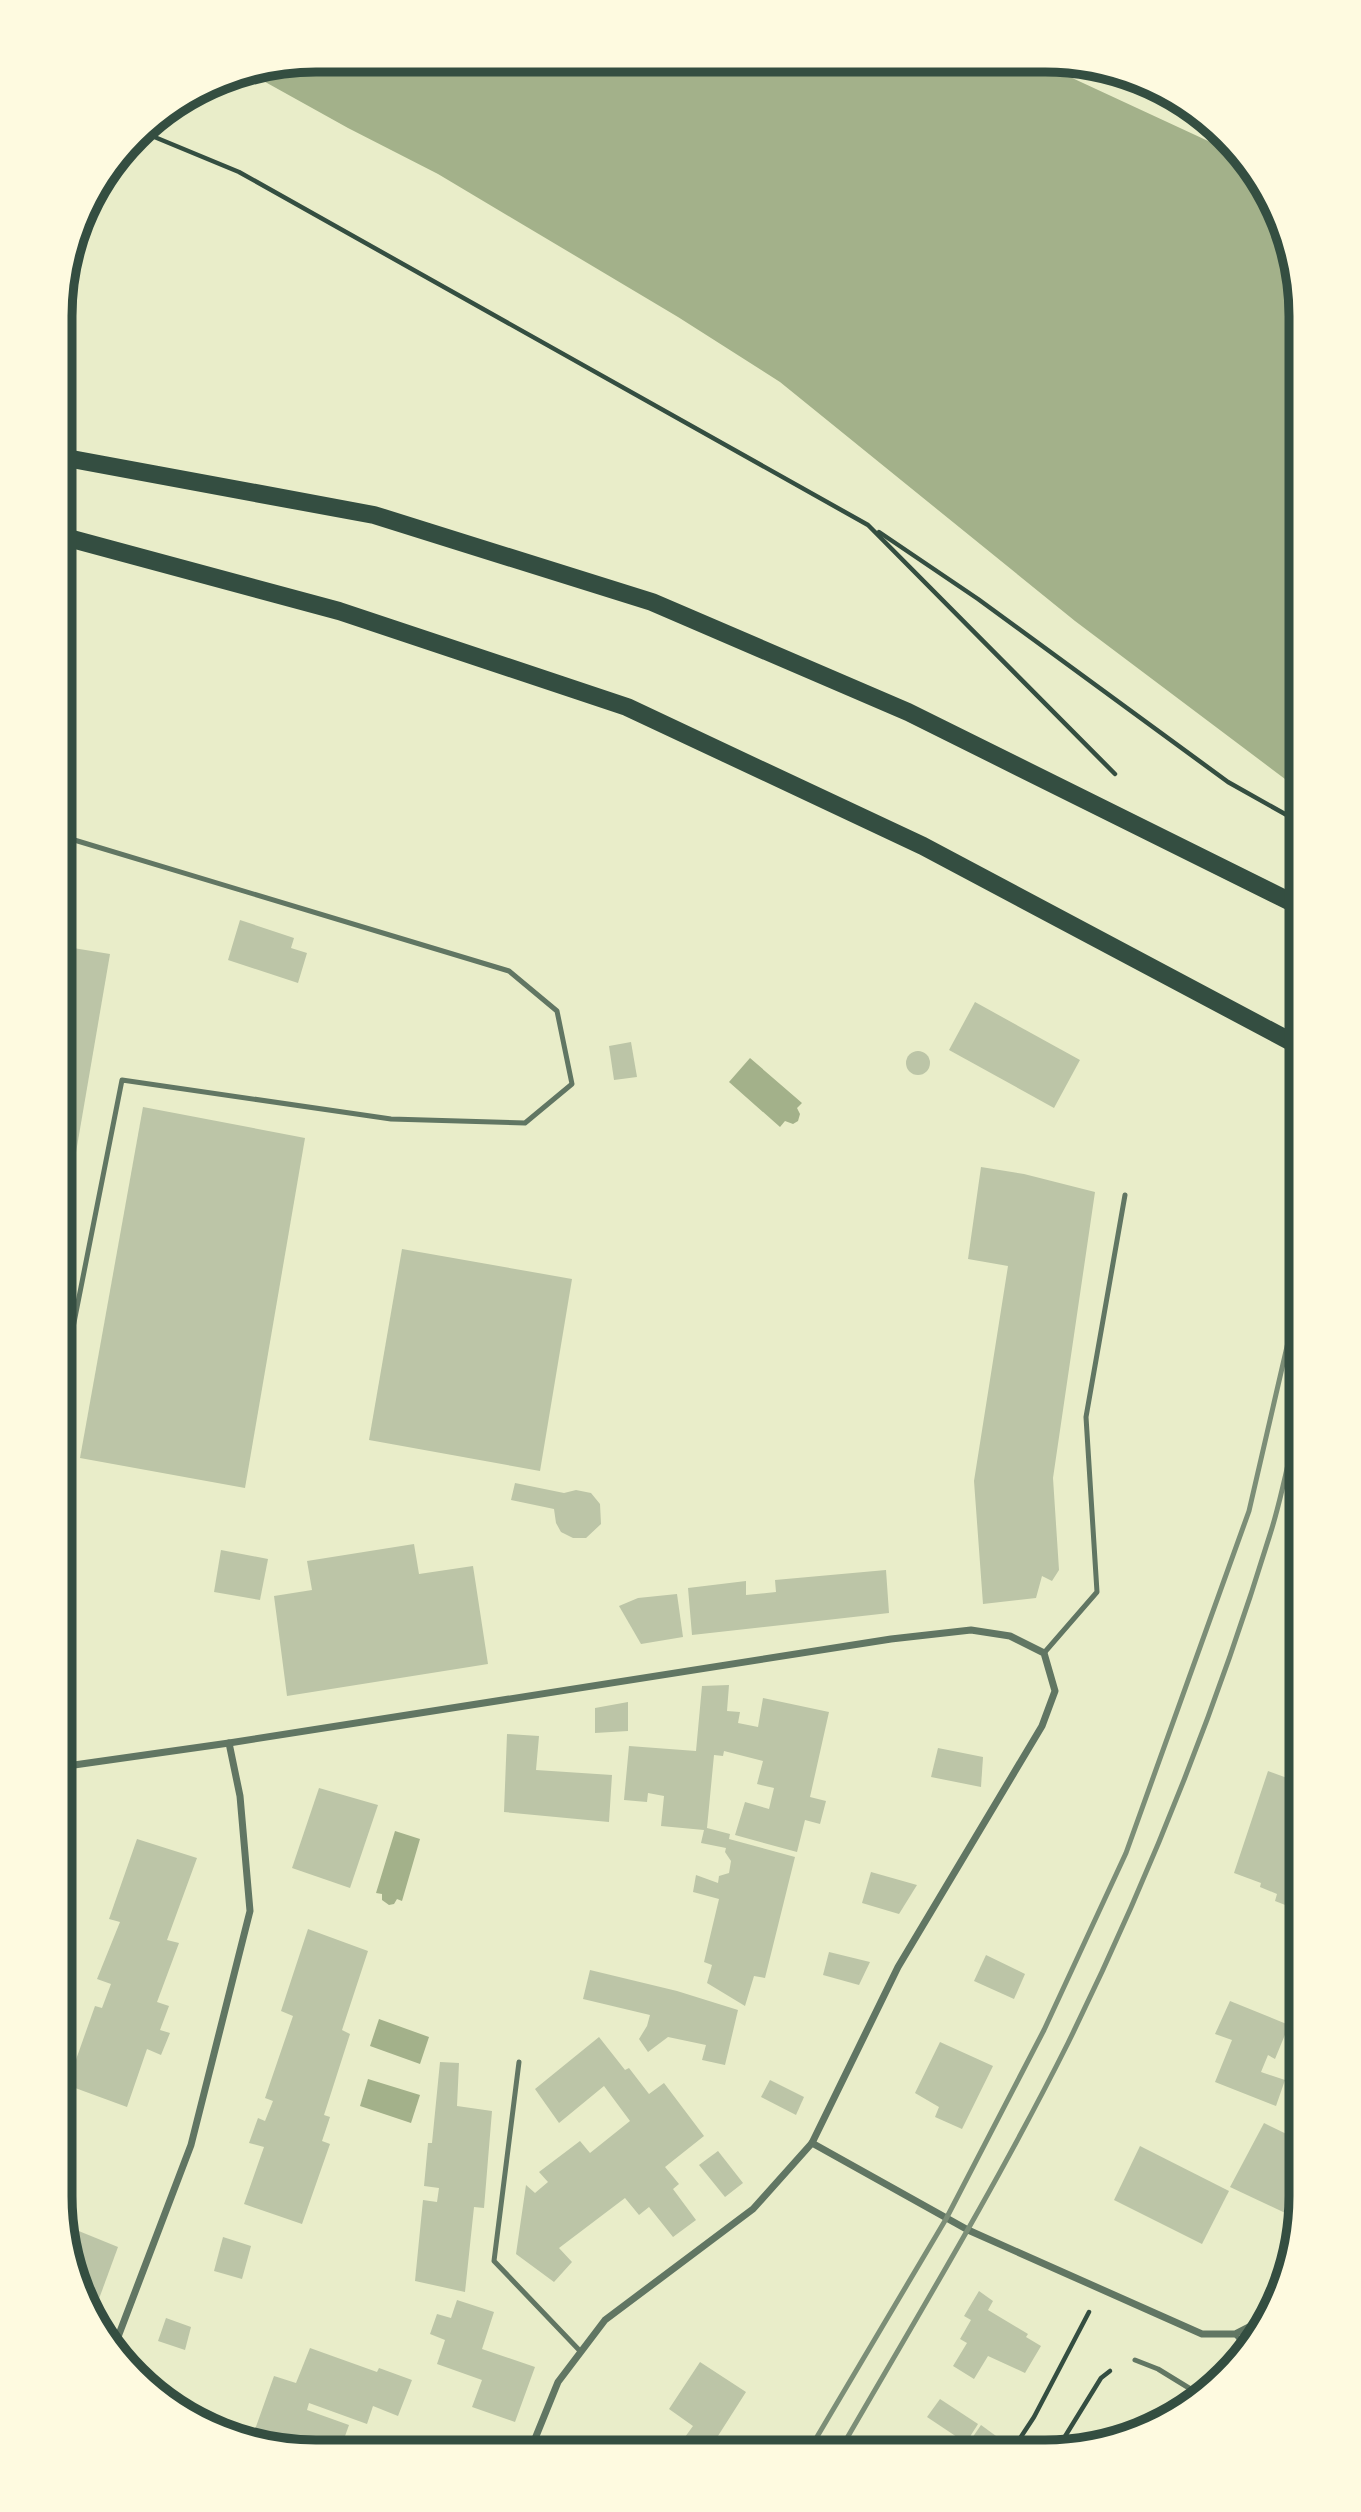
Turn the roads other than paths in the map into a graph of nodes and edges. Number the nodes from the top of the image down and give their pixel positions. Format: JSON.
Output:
{"nodes":[{"id":1,"x":72,"y":459,"type":"edge"},
{"id":2,"x":72,"y":539,"type":"edge"},
{"id":3,"x":72,"y":839,"type":"edge"},
{"id":4,"x":1289,"y":901,"type":"edge"},
{"id":5,"x":1289,"y":1041,"type":"edge"},
{"id":6,"x":1125,"y":1195,"type":"dead end"},
{"id":7,"x":72,"y":1333,"type":"edge"},
{"id":8,"x":1044,"y":1653,"type":"junction"},
{"id":9,"x":229,"y":1743,"type":"junction"},
{"id":10,"x":72,"y":1765,"type":"edge"},
{"id":11,"x":519,"y":2062,"type":"dead end"},
{"id":12,"x":812,"y":2143,"type":"junction"},
{"id":13,"x":1252,"y":2325,"type":"edge"},
{"id":14,"x":1235,"y":2334,"type":"junction"},
{"id":15,"x":118,"y":2338,"type":"edge"},
{"id":16,"x":1241,"y":2342,"type":"edge"},
{"id":17,"x":581,"y":2352,"type":"junction"},
{"id":18,"x":1135,"y":2360,"type":"road end"},
{"id":19,"x":1193,"y":2390,"type":"edge"},
{"id":20,"x":534,"y":2440,"type":"edge"}],
"edges":[{"from":1,"to":4,"type":"main road"},
{"from":2,"to":5,"type":"main road"},
{"from":3,"to":7,"type":"lane"},
{"from":6,"to":8,"type":"lane"},
{"from":8,"to":9,"type":"street"},
{"from":8,"to":12,"type":"street"},
{"from":9,"to":10,"type":"street"},
{"from":9,"to":15,"type":"street"},
{"from":11,"to":17,"type":"lane"},
{"from":12,"to":14,"type":"street"},
{"from":12,"to":17,"type":"street"},
{"from":13,"to":14,"type":"street"},
{"from":14,"to":16,"type":"lane"},
{"from":17,"to":20,"type":"street"},
{"from":18,"to":19,"type":"lane"}]}
